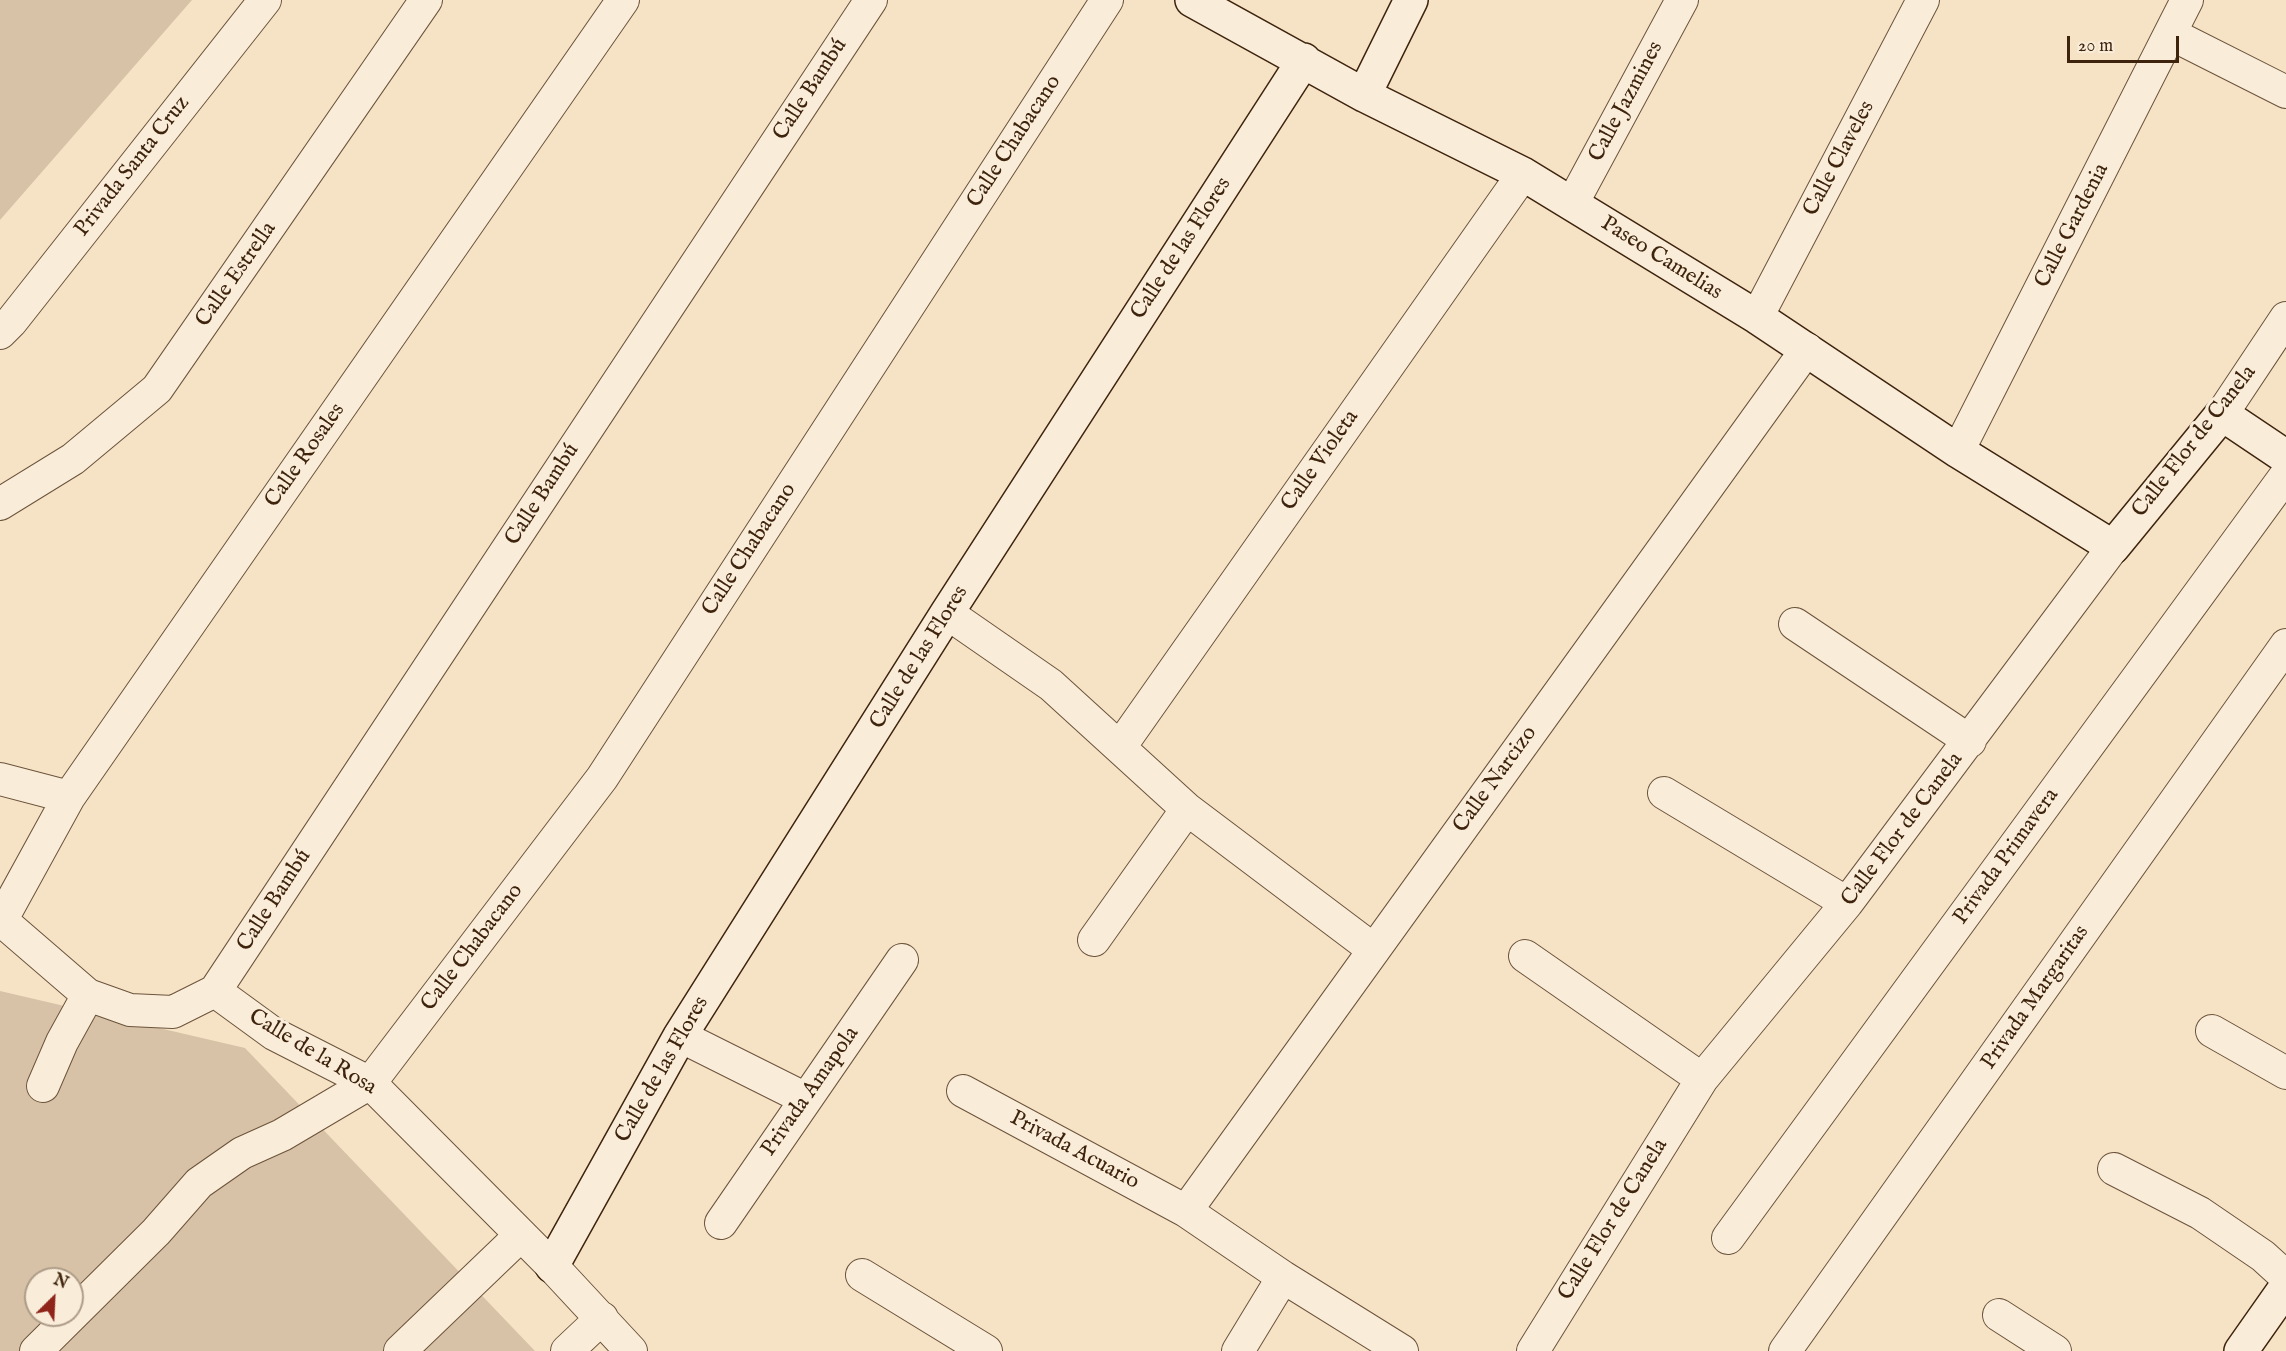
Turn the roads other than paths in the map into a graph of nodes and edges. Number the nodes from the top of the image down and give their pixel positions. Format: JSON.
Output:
{"nodes":[{"id":1,"x":265,"y":0,"type":"edge"},
{"id":2,"x":426,"y":0,"type":"edge"},
{"id":3,"x":623,"y":0,"type":"edge"},
{"id":4,"x":871,"y":0,"type":"edge"},
{"id":5,"x":1107,"y":0,"type":"edge"},
{"id":6,"x":1192,"y":0,"type":"edge"},
{"id":7,"x":1412,"y":0,"type":"edge"},
{"id":8,"x":1682,"y":0,"type":"edge"},
{"id":9,"x":1923,"y":0,"type":"edge"},
{"id":10,"x":2187,"y":0,"type":"edge"},
{"id":11,"x":2171,"y":34,"type":"junction"},
{"id":12,"x":1304,"y":60,"type":"junction"},
{"id":13,"x":2286,"y":92,"type":"edge"},
{"id":14,"x":1364,"y":95,"type":"junction"},
{"id":15,"x":1523,"y":174,"type":"junction"},
{"id":16,"x":1572,"y":204,"type":"junction"},
{"id":17,"x":1757,"y":317,"type":"junction"},
{"id":18,"x":2286,"y":318,"type":"edge"},
{"id":19,"x":0,"y":333,"type":"edge"},
{"id":20,"x":1807,"y":349,"type":"junction"},
{"id":21,"x":2222,"y":414,"type":"junction"},
{"id":22,"x":1958,"y":450,"type":"junction"},
{"id":23,"x":2286,"y":457,"type":"edge"},
{"id":24,"x":2286,"y":475,"type":"edge"},
{"id":25,"x":0,"y":504,"type":"edge"},
{"id":26,"x":2113,"y":547,"type":"junction"},
{"id":27,"x":947,"y":613,"type":"junction"},
{"id":28,"x":1795,"y":624,"type":"dead end"},
{"id":29,"x":2286,"y":645,"type":"edge"},
{"id":30,"x":1970,"y":741,"type":"junction"},
{"id":31,"x":1119,"y":747,"type":"junction"},
{"id":32,"x":0,"y":779,"type":"edge"},
{"id":33,"x":1664,"y":793,"type":"dead end"},
{"id":34,"x":69,"y":797,"type":"junction"},
{"id":35,"x":1187,"y":809,"type":"junction"},
{"id":36,"x":1847,"y":903,"type":"junction"},
{"id":37,"x":1,"y":919,"type":"edge"},
{"id":38,"x":1094,"y":940,"type":"dead end"},
{"id":39,"x":1374,"y":950,"type":"junction"},
{"id":40,"x":1525,"y":956,"type":"dead end"},
{"id":41,"x":902,"y":960,"type":"dead end"},
{"id":42,"x":215,"y":991,"type":"junction"},
{"id":43,"x":88,"y":995,"type":"junction"},
{"id":44,"x":2212,"y":1031,"type":"dead end"},
{"id":45,"x":680,"y":1036,"type":"junction"},
{"id":46,"x":2286,"y":1073,"type":"edge"},
{"id":47,"x":1702,"y":1079,"type":"junction"},
{"id":48,"x":370,"y":1083,"type":"junction"},
{"id":49,"x":43,"y":1086,"type":"dead end"},
{"id":50,"x":963,"y":1091,"type":"dead end"},
{"id":51,"x":806,"y":1098,"type":"junction"},
{"id":52,"x":2114,"y":1169,"type":"dead end"},
{"id":53,"x":1186,"y":1211,"type":"junction"},
{"id":54,"x":721,"y":1223,"type":"dead end"},
{"id":55,"x":521,"y":1235,"type":"junction"},
{"id":56,"x":1728,"y":1238,"type":"dead end"},
{"id":57,"x":552,"y":1266,"type":"junction"},
{"id":58,"x":862,"y":1275,"type":"dead end"},
{"id":59,"x":1284,"y":1277,"type":"junction"},
{"id":60,"x":2286,"y":1277,"type":"edge"},
{"id":61,"x":2286,"y":1287,"type":"edge"},
{"id":62,"x":1999,"y":1315,"type":"dead end"},
{"id":63,"x":602,"y":1318,"type":"junction"},
{"id":64,"x":36,"y":1351,"type":"edge"},
{"id":65,"x":400,"y":1351,"type":"edge"},
{"id":66,"x":567,"y":1351,"type":"edge"},
{"id":67,"x":631,"y":1351,"type":"edge"},
{"id":68,"x":986,"y":1351,"type":"edge"},
{"id":69,"x":1238,"y":1351,"type":"edge"},
{"id":70,"x":1402,"y":1351,"type":"edge"},
{"id":71,"x":1533,"y":1351,"type":"edge"},
{"id":72,"x":1785,"y":1351,"type":"edge"},
{"id":73,"x":2055,"y":1351,"type":"edge"},
{"id":74,"x":2241,"y":1351,"type":"edge"}],
"edges":[{"from":1,"to":19,"type":"street","name":"Privada Santa Cruz"},
{"from":2,"to":25,"type":"street","name":"Calle Estrella"},
{"from":3,"to":34,"type":"street","name":"Calle Rosales"},
{"from":4,"to":42,"type":"street","name":"Calle Bambú"},
{"from":5,"to":48,"type":"street","name":"Calle Chabacano"},
{"from":6,"to":12,"type":"street","name":"Paseo Camelias"},
{"from":7,"to":14,"type":"street"},
{"from":8,"to":16,"type":"street","name":"Calle Jazmines"},
{"from":9,"to":17,"type":"street","name":"Calle Claveles"},
{"from":10,"to":11,"type":"street","name":"Calle Gardenia"},
{"from":11,"to":13,"type":"street"},
{"from":11,"to":22,"type":"street","name":"Calle Gardenia"},
{"from":12,"to":14,"type":"street","name":"Paseo Camelias"},
{"from":12,"to":27,"type":"street","name":"Calle de las Flores"},
{"from":14,"to":15,"type":"street","name":"Paseo Camelias"},
{"from":15,"to":16,"type":"street","name":"Paseo Camelias"},
{"from":15,"to":31,"type":"street","name":"Calle Violeta"},
{"from":16,"to":17,"type":"street","name":"Paseo Camelias"},
{"from":17,"to":20,"type":"street","name":"Paseo Camelias"},
{"from":18,"to":21,"type":"street","name":"Calle Flor de Canela"},
{"from":20,"to":22,"type":"street","name":"Paseo Camelias"},
{"from":20,"to":39,"type":"street","name":"Calle Narcizo"},
{"from":21,"to":23,"type":"street"},
{"from":21,"to":26,"type":"street","name":"Calle Flor de Canela"},
{"from":22,"to":26,"type":"street","name":"Paseo Camelias"},
{"from":24,"to":56,"type":"street","name":"Privada Primavera"},
{"from":26,"to":30,"type":"street","name":"Calle Flor de Canela"},
{"from":27,"to":31,"type":"street"},
{"from":27,"to":45,"type":"street","name":"Calle de las Flores"},
{"from":28,"to":30,"type":"street"},
{"from":29,"to":72,"type":"street","name":"Privada Margaritas"},
{"from":30,"to":36,"type":"street","name":"Calle Flor de Canela"},
{"from":31,"to":35,"type":"street"},
{"from":32,"to":34,"type":"street"},
{"from":33,"to":36,"type":"street"},
{"from":34,"to":37,"type":"street","name":"Calle Rosales"},
{"from":35,"to":38,"type":"street"},
{"from":35,"to":39,"type":"street"},
{"from":36,"to":47,"type":"street","name":"Calle Flor de Canela"},
{"from":37,"to":43,"type":"street"},
{"from":39,"to":53,"type":"street","name":"Calle Narcizo"},
{"from":40,"to":47,"type":"street"},
{"from":41,"to":51,"type":"street","name":"Privada Amapola"},
{"from":42,"to":43,"type":"street"},
{"from":42,"to":48,"type":"street","name":"Calle de la Rosa"},
{"from":43,"to":49,"type":"street"},
{"from":44,"to":46,"type":"street"},
{"from":45,"to":51,"type":"street"},
{"from":45,"to":57,"type":"street","name":"Calle de las Flores"},
{"from":47,"to":71,"type":"street","name":"Calle Flor de Canela"},
{"from":48,"to":55,"type":"street","name":"Calle de la Rosa"},
{"from":48,"to":64,"type":"street"},
{"from":50,"to":53,"type":"street","name":"Privada Acuario"},
{"from":51,"to":54,"type":"street","name":"Privada Amapola"},
{"from":52,"to":60,"type":"street"},
{"from":53,"to":59,"type":"street"},
{"from":55,"to":57,"type":"street","name":"Calle de la Rosa"},
{"from":55,"to":65,"type":"street"},
{"from":57,"to":63,"type":"street","name":"Calle de la Rosa"},
{"from":58,"to":68,"type":"street"},
{"from":59,"to":69,"type":"street"},
{"from":59,"to":70,"type":"street"},
{"from":61,"to":74,"type":"street"},
{"from":62,"to":73,"type":"street"},
{"from":63,"to":66,"type":"street"},
{"from":63,"to":67,"type":"street","name":"Calle de la Rosa"}]}
